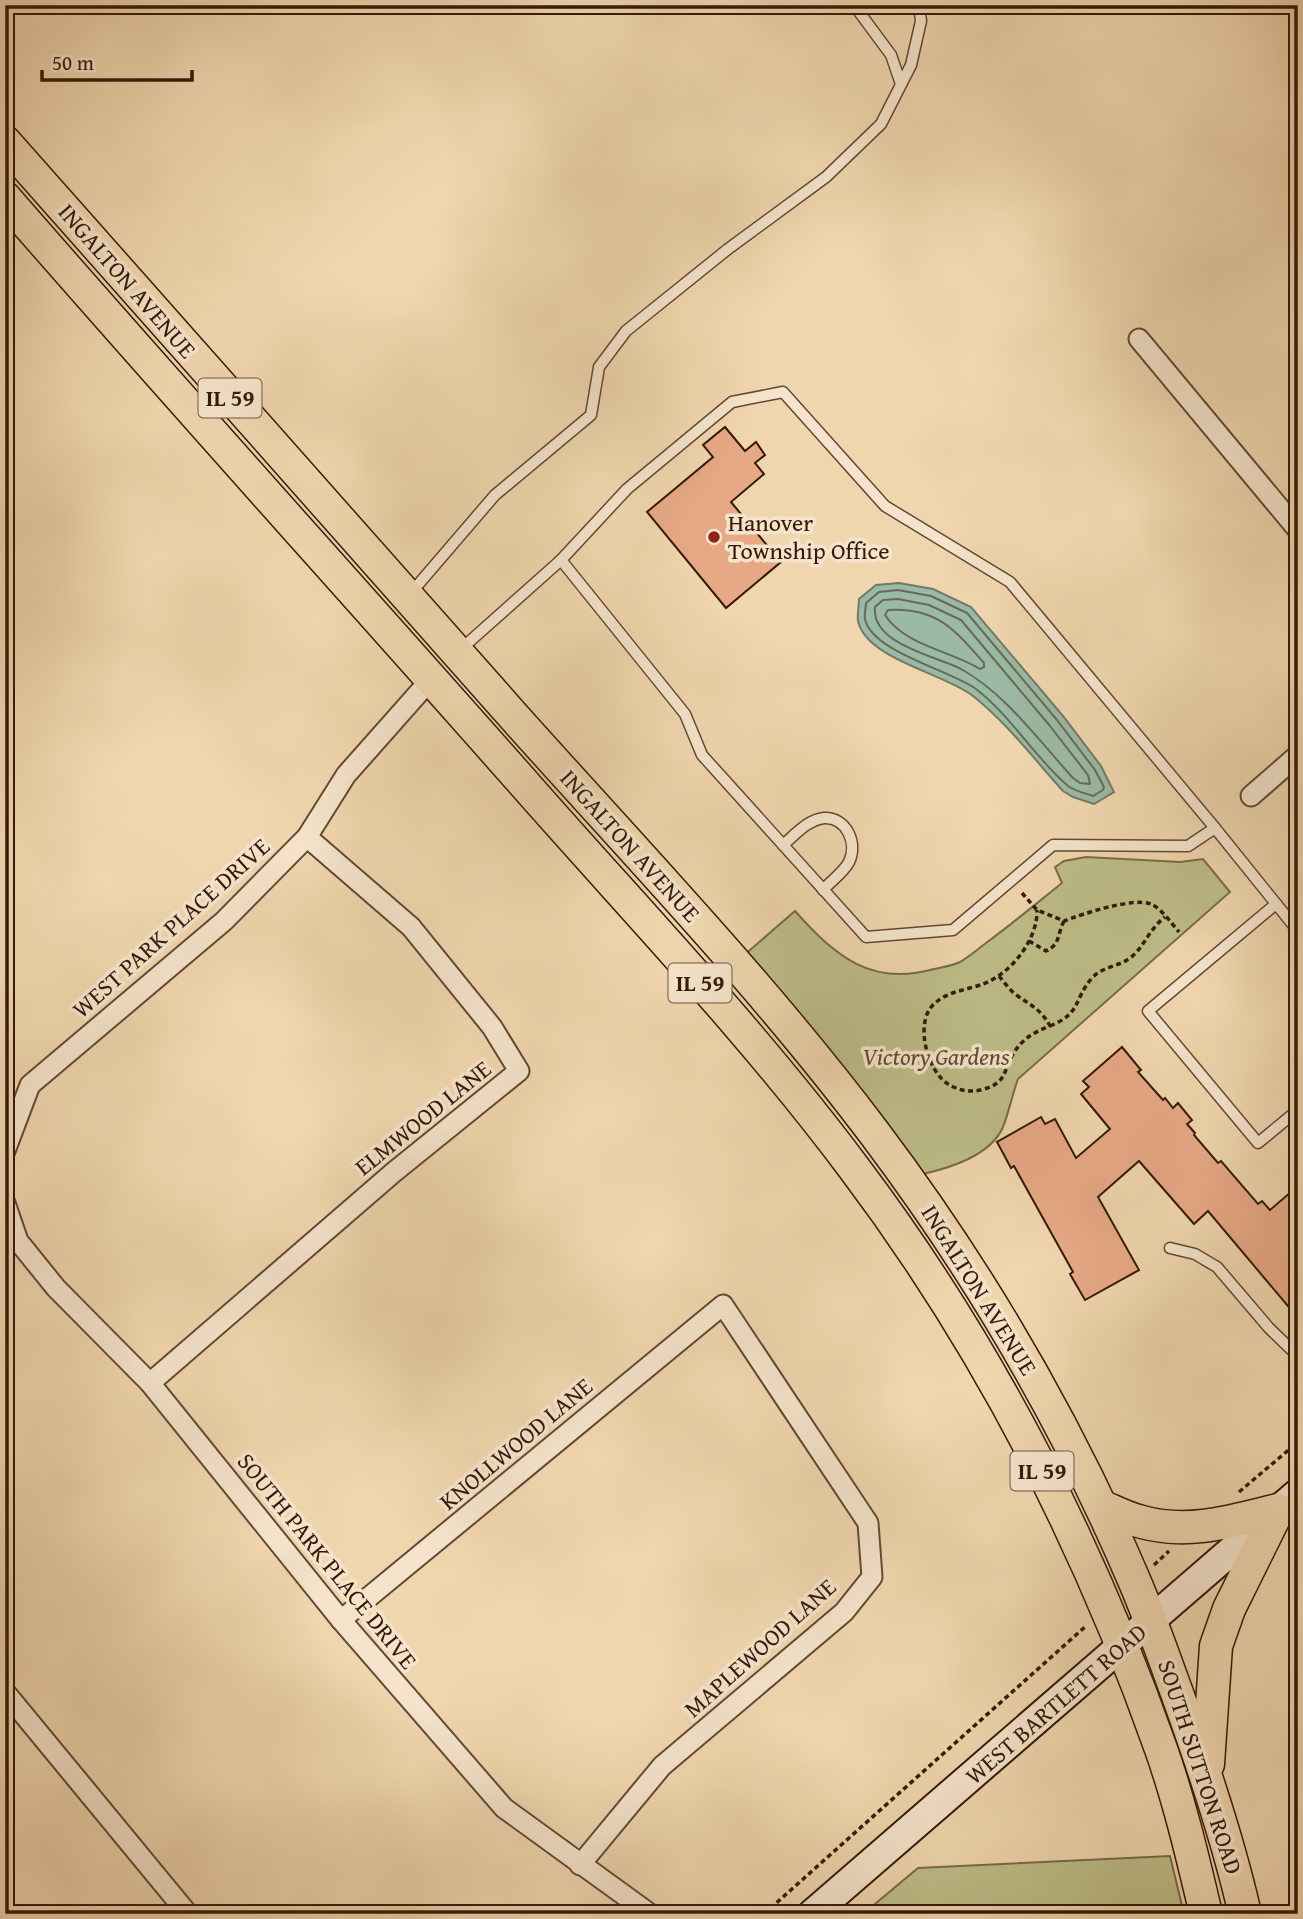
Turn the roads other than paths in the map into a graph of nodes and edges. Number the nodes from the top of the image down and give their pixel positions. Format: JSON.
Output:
{"nodes":[{"id":1,"x":854,"y":5,"type":"edge"},
{"id":2,"x":919,"y":5,"type":"edge"},
{"id":3,"x":901,"y":84,"type":"junction"},
{"id":4,"x":5,"y":142,"type":"edge"},
{"id":5,"x":5,"y":198,"type":"edge"},
{"id":6,"x":1139,"y":339,"type":"dead end"},
{"id":7,"x":1298,"y":530,"type":"edge"},
{"id":8,"x":561,"y":560,"type":"junction"},
{"id":9,"x":407,"y":597,"type":"junction"},
{"id":10,"x":457,"y":653,"type":"junction"},
{"id":11,"x":431,"y":679,"type":"junction"},
{"id":12,"x":1298,"y":755,"type":"edge"},
{"id":13,"x":1251,"y":796,"type":"dead end"},
{"id":14,"x":1214,"y":828,"type":"junction"},
{"id":15,"x":307,"y":837,"type":"junction"},
{"id":16,"x":783,"y":845,"type":"junction"},
{"id":17,"x":823,"y":890,"type":"junction"},
{"id":18,"x":1276,"y":904,"type":"junction"},
{"id":19,"x":1298,"y":931,"type":"edge"},
{"id":20,"x":1298,"y":1110,"type":"edge"},
{"id":21,"x":5,"y":1151,"type":"edge"},
{"id":22,"x":5,"y":1203,"type":"edge"},
{"id":23,"x":1170,"y":1248,"type":"dead end"},
{"id":24,"x":723,"y":1305,"type":"joint"},
{"id":25,"x":1298,"y":1356,"type":"edge"},
{"id":26,"x":150,"y":1383,"type":"junction"},
{"id":27,"x":1288,"y":1501,"type":"edge"},
{"id":28,"x":1101,"y":1506,"type":"junction"},
{"id":29,"x":341,"y":1620,"type":"junction"},
{"id":30,"x":1151,"y":1622,"type":"junction"},
{"id":31,"x":1121,"y":1648,"type":"junction"},
{"id":32,"x":5,"y":1692,"type":"edge"},
{"id":33,"x":1207,"y":1780,"type":"junction"},
{"id":34,"x":580,"y":1865,"type":"junction"},
{"id":35,"x":188,"y":1914,"type":"edge"},
{"id":36,"x":650,"y":1914,"type":"edge"},
{"id":37,"x":812,"y":1914,"type":"edge"},
{"id":38,"x":1206,"y":1914,"type":"edge"},
{"id":39,"x":1245,"y":1914,"type":"edge"}],
"edges":[{"from":1,"to":3,"type":"lane"},
{"from":2,"to":3,"type":"lane"},
{"from":3,"to":9,"type":"lane"},
{"from":4,"to":9,"type":"main road","name":"INGALTON AVENUE","number":"IL 59"},
{"from":5,"to":11,"type":"main road","name":"INGALTON AVENUE","number":"IL 59"},
{"from":6,"to":7,"type":"street"},
{"from":8,"to":10,"type":"lane"},
{"from":8,"to":14,"type":"lane"},
{"from":8,"to":16,"type":"lane"},
{"from":9,"to":10,"type":"main road","name":"INGALTON AVENUE","number":"IL 59"},
{"from":10,"to":11,"type":"main road"},
{"from":10,"to":28,"type":"main road","name":"INGALTON AVENUE","number":"IL 59"},
{"from":11,"to":15,"type":"street","name":"WEST PARK PLACE DRIVE"},
{"from":11,"to":31,"type":"main road","name":"INGALTON AVENUE","number":"IL 59"},
{"from":12,"to":13,"type":"street"},
{"from":14,"to":17,"type":"lane"},
{"from":14,"to":18,"type":"lane"},
{"from":15,"to":21,"type":"street","name":"WEST PARK PLACE DRIVE"},
{"from":15,"to":26,"type":"street","name":"ELMWOOD LANE"},
{"from":16,"to":17,"type":"lane"},
{"from":16,"to":17,"type":"lane"},
{"from":18,"to":19,"type":"lane"},
{"from":18,"to":20,"type":"lane"},
{"from":22,"to":26,"type":"street","name":"SOUTH PARK PLACE DRIVE"},
{"from":23,"to":25,"type":"lane"},
{"from":24,"to":29,"type":"street","name":"KNOLLWOOD LANE"},
{"from":24,"to":34,"type":"street","name":"MAPLEWOOD LANE"},
{"from":26,"to":29,"type":"street","name":"SOUTH PARK PLACE DRIVE"},
{"from":27,"to":28,"type":"main road"},
{"from":27,"to":30,"type":"street","name":"WEST BARTLETT ROAD"},
{"from":27,"to":33,"type":"main road"},
{"from":28,"to":30,"type":"main road","name":"INGALTON AVENUE","number":"IL 59"},
{"from":29,"to":34,"type":"street","name":"SOUTH PARK PLACE DRIVE"},
{"from":30,"to":31,"type":"street","name":"WEST BARTLETT ROAD"},
{"from":30,"to":33,"type":"main road","name":"SOUTH SUTTON ROAD","number":"IL 59"},
{"from":31,"to":37,"type":"street","name":"WEST BARTLETT ROAD"},
{"from":31,"to":38,"type":"main road","name":"SOUTH SUTTON ROAD","number":"IL 59"},
{"from":32,"to":35,"type":"street"},
{"from":33,"to":39,"type":"main road","name":"SOUTH SUTTON ROAD","number":"IL 59"},
{"from":34,"to":36,"type":"street","name":"SOUTH PARK PLACE DRIVE"}]}
